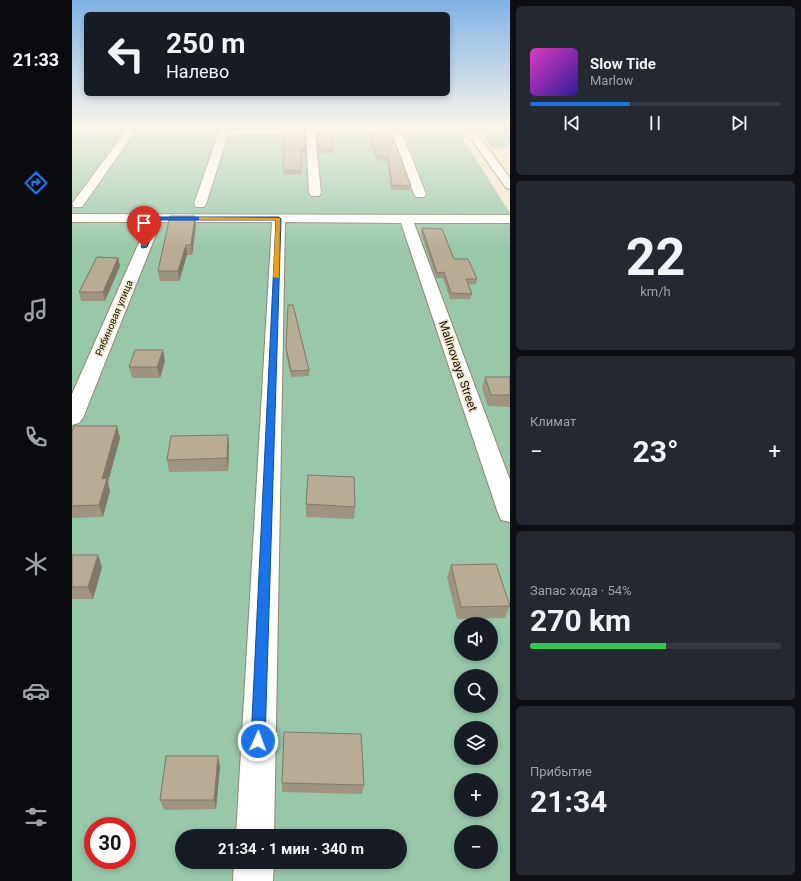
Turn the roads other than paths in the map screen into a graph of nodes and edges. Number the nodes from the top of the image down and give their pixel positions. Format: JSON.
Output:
{"nodes":[{"id":1,"x":104,"y":167,"type":"edge"},
{"id":2,"x":212,"y":167,"type":"edge"},
{"id":3,"x":313,"y":167,"type":"edge"},
{"id":4,"x":409,"y":167,"type":"edge"},
{"id":5,"x":496,"y":167,"type":"edge"},
{"id":6,"x":510,"y":186,"type":"edge"},
{"id":7,"x":315,"y":192,"type":"dead end"},
{"id":8,"x":420,"y":194,"type":"dead end"},
{"id":9,"x":78,"y":204,"type":"dead end"},
{"id":10,"x":200,"y":204,"type":"dead end"},
{"id":11,"x":72,"y":218,"type":"edge"},
{"id":12,"x":156,"y":218,"type":"junction"},
{"id":13,"x":279,"y":219,"type":"junction"},
{"id":14,"x":406,"y":219,"type":"junction"},
{"id":15,"x":510,"y":219,"type":"edge"},
{"id":16,"x":72,"y":418,"type":"edge"},
{"id":17,"x":510,"y":513,"type":"edge"},
{"id":18,"x":255,"y":829,"type":"edge"},
{"id":19,"x":254,"y":869,"type":"edge"},
{"id":20,"x":253,"y":881,"type":"edge"}],
"edges":[{"from":1,"to":9,"type":"street"},
{"from":2,"to":10,"type":"street"},
{"from":3,"to":7,"type":"street"},
{"from":4,"to":8,"type":"street"},
{"from":5,"to":6,"type":"street"},
{"from":11,"to":12,"type":"street"},
{"from":12,"to":13,"type":"street"},
{"from":12,"to":16,"type":"street","name":"Рябиновая улица"},
{"from":13,"to":14,"type":"street"},
{"from":13,"to":18,"type":"street"},
{"from":14,"to":15,"type":"street"},
{"from":14,"to":17,"type":"street","name":"Malinovaya Street"},
{"from":19,"to":20,"type":"street"}]}
